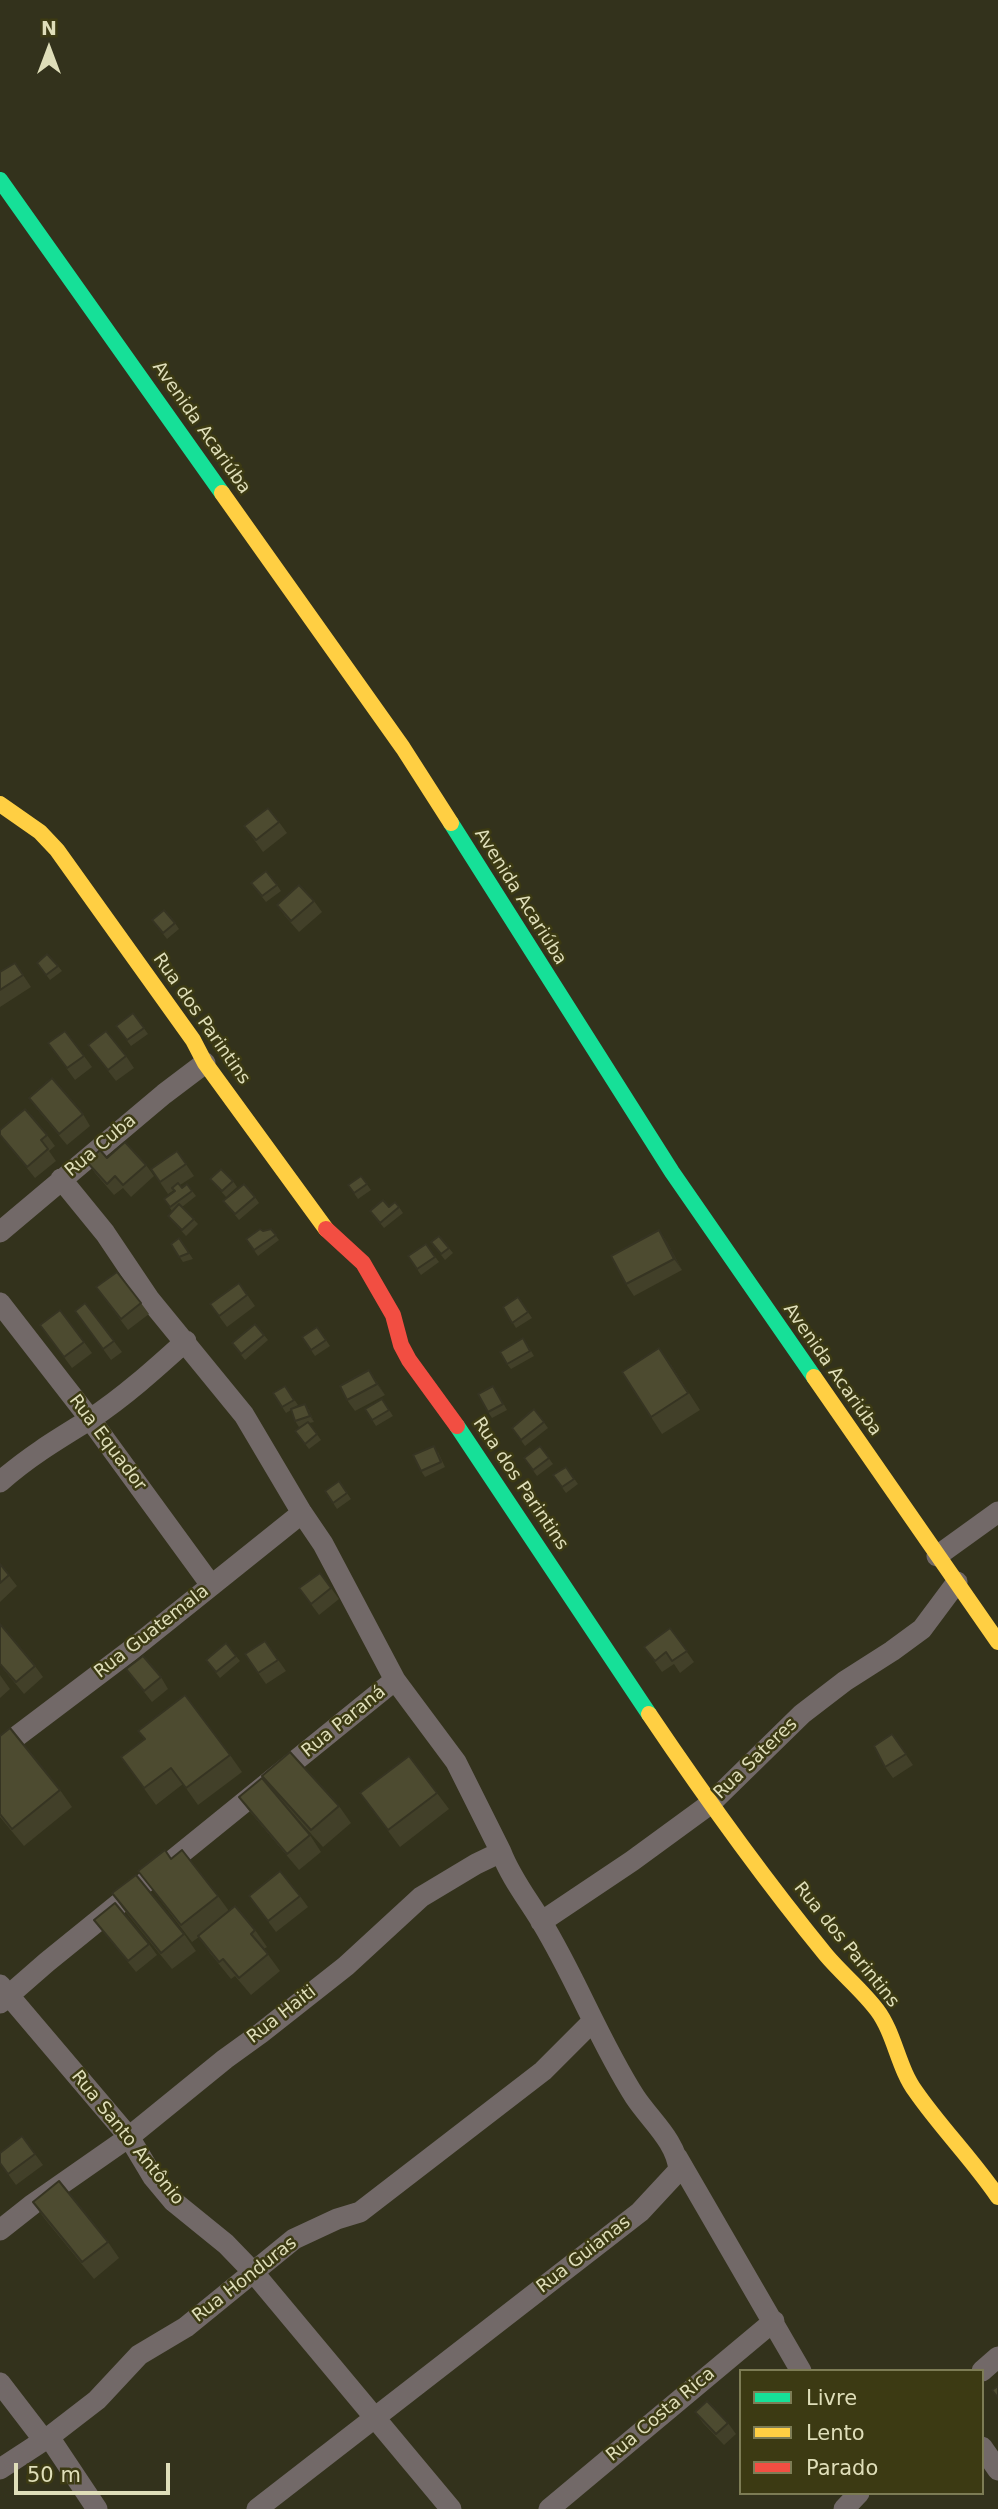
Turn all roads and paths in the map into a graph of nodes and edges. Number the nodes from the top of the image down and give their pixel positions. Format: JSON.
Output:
{"nodes":[{"id":1,"x":0,"y":180,"type":"edge"},
{"id":2,"x":0,"y":804,"type":"edge"},
{"id":3,"x":205,"y":1063,"type":"junction"},
{"id":4,"x":61,"y":1179,"type":"junction"},
{"id":5,"x":0,"y":1232,"type":"edge"},
{"id":6,"x":0,"y":1303,"type":"edge"},
{"id":7,"x":186,"y":1341,"type":"junction"},
{"id":8,"x":90,"y":1419,"type":"junction"},
{"id":9,"x":0,"y":1482,"type":"edge"},
{"id":10,"x":998,"y":1512,"type":"edge"},
{"id":11,"x":302,"y":1513,"type":"junction"},
{"id":12,"x":937,"y":1556,"type":"junction"},
{"id":13,"x":957,"y":1582,"type":"junction"},
{"id":14,"x":211,"y":1585,"type":"junction"},
{"id":15,"x":998,"y":1642,"type":"edge"},
{"id":16,"x":396,"y":1680,"type":"junction"},
{"id":17,"x":0,"y":1749,"type":"edge"},
{"id":18,"x":710,"y":1804,"type":"junction"},
{"id":19,"x":500,"y":1852,"type":"junction"},
{"id":20,"x":541,"y":1922,"type":"junction"},
{"id":21,"x":3,"y":1995,"type":"edge"},
{"id":22,"x":593,"y":2021,"type":"junction"},
{"id":23,"x":130,"y":2137,"type":"junction"},
{"id":24,"x":677,"y":2157,"type":"junction"},
{"id":25,"x":998,"y":2197,"type":"edge"},
{"id":26,"x":0,"y":2230,"type":"edge"},
{"id":27,"x":254,"y":2273,"type":"junction"},
{"id":28,"x":774,"y":2321,"type":"junction"},
{"id":29,"x":998,"y":2357,"type":"edge"},
{"id":30,"x":800,"y":2369,"type":"edge"},
{"id":31,"x":984,"y":2369,"type":"edge"},
{"id":32,"x":0,"y":2383,"type":"edge"},
{"id":33,"x":373,"y":2417,"type":"junction"},
{"id":34,"x":46,"y":2438,"type":"junction"},
{"id":35,"x":984,"y":2449,"type":"edge"},
{"id":36,"x":0,"y":2469,"type":"edge"},
{"id":37,"x":998,"y":2470,"type":"edge"},
{"id":38,"x":857,"y":2495,"type":"edge"},
{"id":39,"x":97,"y":2509,"type":"edge"},
{"id":40,"x":257,"y":2509,"type":"edge"},
{"id":41,"x":451,"y":2509,"type":"edge"},
{"id":42,"x":549,"y":2509,"type":"edge"},
{"id":43,"x":844,"y":2509,"type":"edge"}],
"edges":[{"from":1,"to":12,"type":"street","name":"Avenida Acariúba"},
{"from":2,"to":3,"type":"street","name":"Rua dos Parintins"},
{"from":3,"to":4,"type":"street","name":"Rua Cuba"},
{"from":3,"to":18,"type":"street","name":"Rua dos Parintins"},
{"from":4,"to":5,"type":"street","name":"Rua Cuba"},
{"from":4,"to":7,"type":"street"},
{"from":6,"to":8,"type":"street","name":"Rua Equador"},
{"from":7,"to":8,"type":"street"},
{"from":7,"to":11,"type":"street"},
{"from":8,"to":9,"type":"street"},
{"from":8,"to":14,"type":"street","name":"Rua Equador"},
{"from":10,"to":12,"type":"street"},
{"from":11,"to":14,"type":"street","name":"Rua Guatemala"},
{"from":11,"to":16,"type":"street"},
{"from":12,"to":13,"type":"street","name":"Avenida Acariúba"},
{"from":13,"to":15,"type":"street","name":"Avenida Acariúba"},
{"from":13,"to":18,"type":"street","name":"Rua Sateres"},
{"from":14,"to":17,"type":"street","name":"Rua Guatemala"},
{"from":16,"to":19,"type":"street"},
{"from":16,"to":21,"type":"street","name":"Rua Paraná"},
{"from":18,"to":20,"type":"street","name":"Rua Sateres"},
{"from":18,"to":25,"type":"street","name":"Rua dos Parintins"},
{"from":19,"to":20,"type":"street"},
{"from":19,"to":23,"type":"street","name":"Rua Haiti"},
{"from":20,"to":22,"type":"street"},
{"from":21,"to":23,"type":"street","name":"Rua Santo Antônio"},
{"from":22,"to":24,"type":"street"},
{"from":22,"to":27,"type":"street","name":"Rua Honduras"},
{"from":23,"to":26,"type":"street","name":"Rua Haiti"},
{"from":23,"to":27,"type":"street","name":"Rua Santo Antônio"},
{"from":24,"to":28,"type":"street"},
{"from":24,"to":33,"type":"street","name":"Rua Guianas"},
{"from":27,"to":33,"type":"street","name":"Rua Santo Antônio"},
{"from":27,"to":34,"type":"street","name":"Rua Honduras"},
{"from":28,"to":30,"type":"street"},
{"from":28,"to":42,"type":"street","name":"Rua Costa Rica"},
{"from":29,"to":31,"type":"street"},
{"from":32,"to":34,"type":"street"},
{"from":33,"to":40,"type":"street","name":"Rua Guianas"},
{"from":33,"to":41,"type":"street","name":"Rua Santo Antônio"},
{"from":34,"to":36,"type":"street","name":"Rua Honduras"},
{"from":34,"to":39,"type":"street"},
{"from":35,"to":37,"type":"street"},
{"from":38,"to":43,"type":"street"}]}
